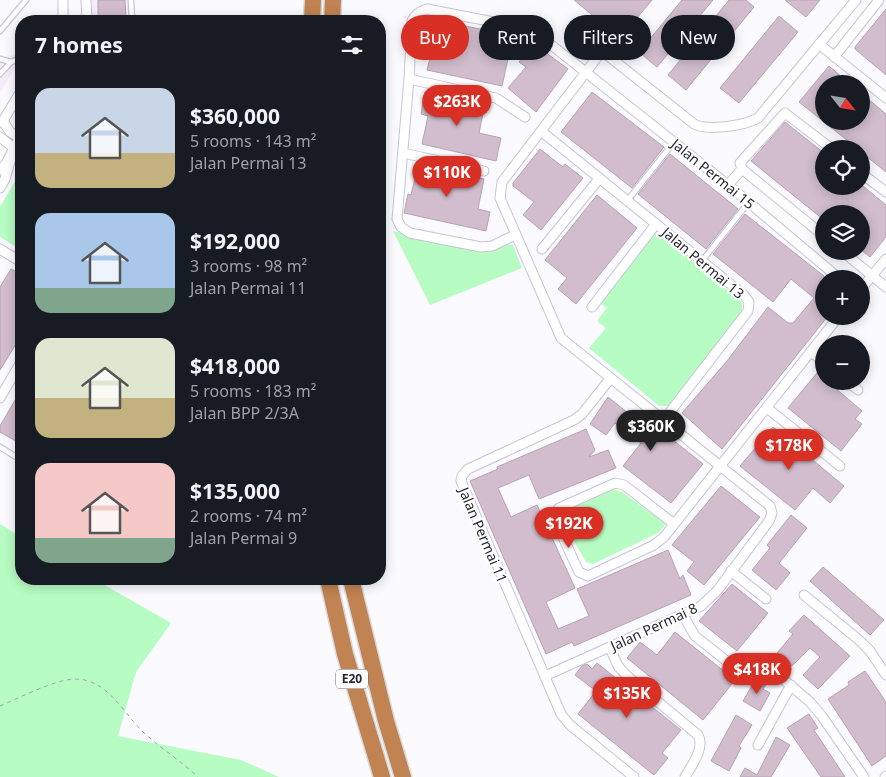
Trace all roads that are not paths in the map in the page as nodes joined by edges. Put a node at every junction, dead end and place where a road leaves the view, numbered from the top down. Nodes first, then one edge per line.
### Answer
1 (26, 0) edge
2 (63, 0) edge
3 (86, 0) edge
4 (131, 0) edge
5 (313, 0) edge
6 (334, 0) edge
7 (856, 0) edge
8 (879, 0) edge
9 (63, 15) edge
10 (87, 15) edge
11 (132, 15) edge
12 (312, 15) edge
13 (333, 15) edge
14 (0, 31) edge
15 (819, 44) junction
16 (834, 57) junction
17 (0, 60) edge
18 (15, 60) edge
19 (11, 62) junction
20 (586, 72) junction
21 (0, 74) edge
22 (409, 79) junction
23 (886, 98) edge
24 (15, 100) edge
25 (526, 118) dead end
26 (2, 121) edge
27 (541, 131) junction
28 (15, 134) edge
29 (0, 137) edge
30 (820, 140) edge
31 (674, 142) junction
32 (14, 148) junction
33 (402, 152) junction
34 (742, 169) junction
35 (0, 170) edge
36 (484, 171) dead end
37 (599, 179) junction
38 (870, 179) edge
39 (728, 185) junction
40 (0, 188) edge
41 (886, 192) edge
42 (627, 201) junction
43 (748, 202) junction
44 (656, 224) junction
45 (815, 229) edge
46 (515, 235) junction
47 (542, 249) dead end
48 (1, 251) edge
49 (886, 258) edge
50 (15, 259) edge
51 (853, 260) edge
52 (702, 261) junction
53 (829, 270) edge
54 (872, 275) junction
55 (870, 278) edge
56 (886, 287) edge
57 (592, 307) dead end
58 (832, 325) edge
59 (811, 352) junction
60 (815, 355) edge
61 (15, 372) edge
62 (610, 379) junction
63 (0, 398) edge
64 (767, 408) junction
65 (663, 422) junction
66 (0, 447) edge
67 (15, 456) edge
68 (720, 466) junction
69 (840, 466) dead end
70 (674, 524) junction
71 (732, 571) junction
72 (329, 585) edge
73 (352, 585) edge
74 (804, 595) dead end
75 (766, 599) dead end
76 (683, 615) junction
77 (610, 648) junction
78 (765, 664) dead end
79 (734, 668) dead end
80 (886, 675) edge
81 (545, 676) junction
82 (791, 685) junction
83 (758, 745) dead end
84 (687, 774) edge
85 (382, 777) edge
86 (403, 777) edge
87 (634, 777) edge
88 (864, 777) edge

1 - 14 lane
2 - 9 street
3 - 10 street
4 - 11 lane
5 - 12 highway
6 - 13 highway
7 - 15 street
8 - 16 street
15 - 16 street
15 - 20 street
16 - 23 street
17 - 19 lane
18 - 19 lane
19 - 21 lane
20 - 22 street, Jalan Permai 15
20 - 27 street
20 - 31 street, Jalan Permai 15
22 - 25 street
22 - 33 street, Jalan Permai 15
24 - 26 street
26 - 28 street
27 - 37 street, Jalan Permai 13
27 - 46 street, Jalan Permai 8
29 - 32 street
30 - 34 street
31 - 39 street, Jalan Permai 15
31 - 42 lane
32 - 35 street
32 - 40 street
33 - 36 street
33 - 46 street, Jalan Permai 15
34 - 39 street
34 - 45 street
37 - 42 street, Jalan Permai 13
37 - 47 street
38 - 41 street
39 - 43 street, Jalan Permai 15
42 - 44 street, Jalan Permai 13
43 - 52 lane
43 - 53 street, Jalan Permai 15
44 - 52 street, Jalan Permai 13
44 - 57 street
46 - 62 street, Jalan Permai 8
48 - 50 street
49 - 54 street
51 - 54 street
52 - 65 street, Jalan Permai 13
54 - 55 street
54 - 56 street
58 - 59 street
59 - 60 street
59 - 64 street
61 - 63 street
62 - 65 street, Jalan Permai 8
62 - 81 street, Jalan Permai 11
64 - 68 street
64 - 69 street
65 - 68 street, Jalan Permai 8
66 - 67 lane
68 - 70 street
68 - 71 street, Jalan Permai 8
70 - 70 street
71 - 75 street
71 - 76 street, Jalan Permai 8
72 - 85 highway, E20
73 - 86 highway, E20
74 - 80 street
76 - 77 street, Jalan Permai 8
76 - 79 street
77 - 81 street, Jalan Permai 8
77 - 84 street
78 - 82 street
81 - 87 street
82 - 83 street
82 - 88 street

